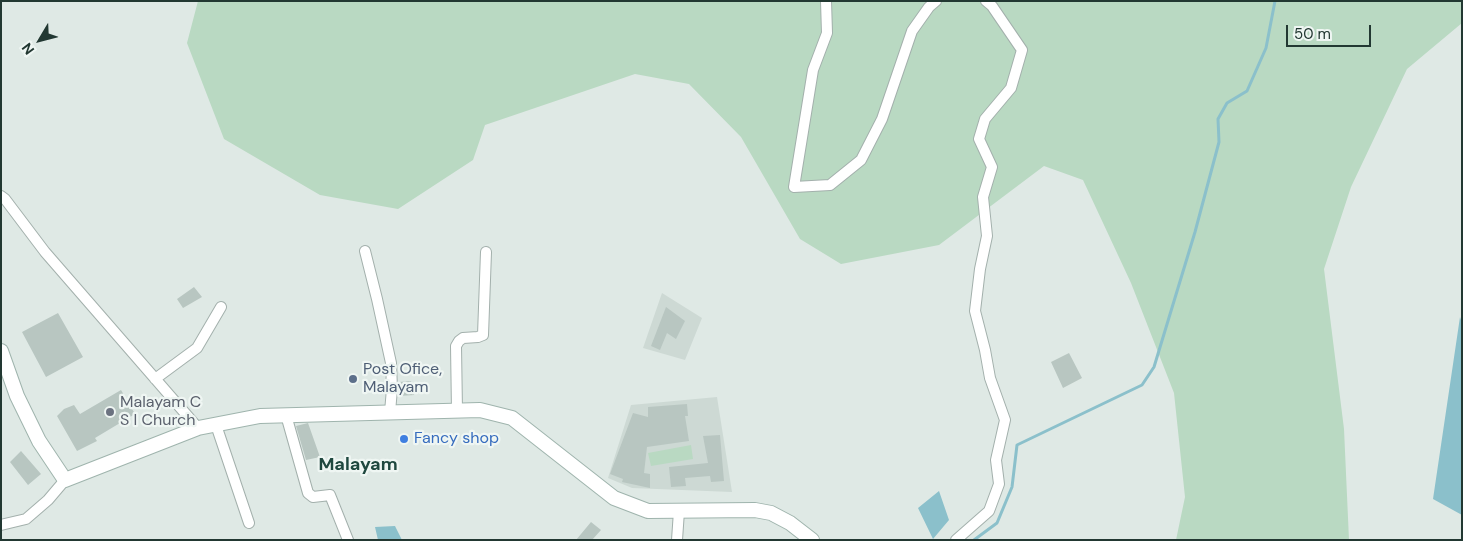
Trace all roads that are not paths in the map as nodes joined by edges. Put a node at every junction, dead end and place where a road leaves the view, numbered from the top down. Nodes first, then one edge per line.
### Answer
1 (826, 1) edge
2 (936, 1) edge
3 (986, 1) edge
4 (1, 196) edge
5 (365, 251) dead end
6 (486, 252) dead end
7 (221, 307) dead end
8 (1, 351) edge
9 (155, 379) junction
10 (457, 411) junction
11 (390, 412) junction
12 (286, 415) junction
13 (216, 425) junction
14 (198, 428) junction
15 (65, 480) junction
16 (679, 511) junction
17 (249, 523) dead end
18 (1, 525) edge
19 (348, 540) edge
20 (677, 540) edge
21 (812, 540) edge
22 (956, 540) edge

1 - 2 street
3 - 22 street
4 - 9 street
5 - 11 street
6 - 10 street
7 - 9 street
8 - 15 main road
9 - 14 street
10 - 11 main road
10 - 16 main road
11 - 12 main road
12 - 13 main road
12 - 19 street
13 - 14 main road
13 - 17 street
14 - 15 main road
15 - 18 street
16 - 20 street
16 - 21 main road

